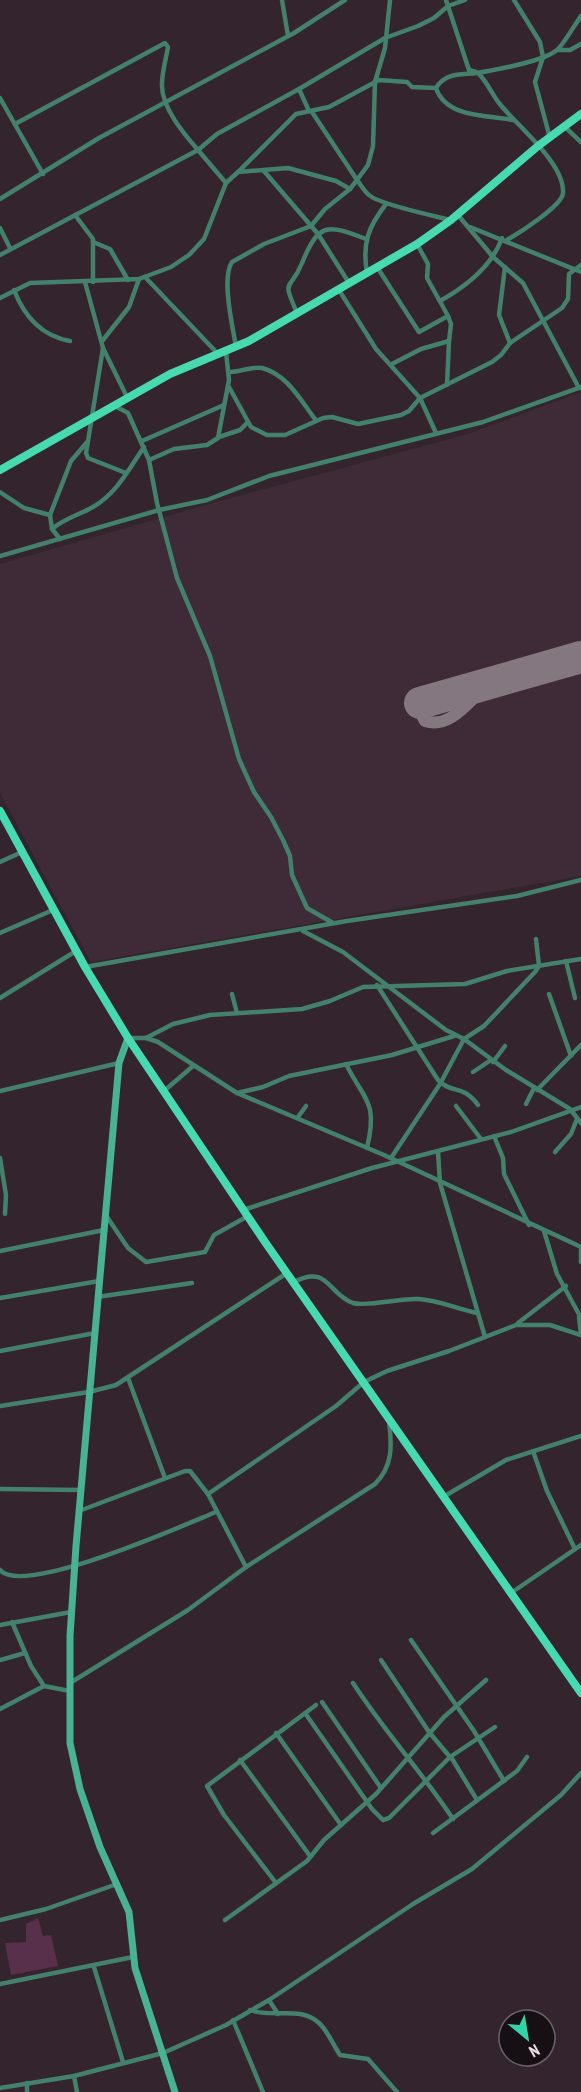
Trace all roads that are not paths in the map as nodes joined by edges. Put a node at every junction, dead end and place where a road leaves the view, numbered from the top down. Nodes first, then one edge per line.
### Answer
1 (282, 0) edge
2 (345, 0) edge
3 (390, 0) edge
4 (446, 0) edge
5 (465, 0) edge
6 (514, 0) edge
7 (448, 6) junction
8 (581, 16) edge
9 (288, 36) junction
10 (385, 38) junction
11 (581, 44) edge
12 (558, 50) junction
13 (543, 57) junction
14 (478, 73) junction
15 (375, 82) junction
16 (436, 88) junction
17 (299, 89) junction
18 (0, 98) edge
19 (167, 102) junction
20 (311, 111) junction
21 (581, 114) edge
22 (513, 120) junction
23 (15, 124) junction
24 (565, 127) junction
25 (550, 138) junction
26 (581, 142) edge
27 (538, 146) junction
28 (198, 150) junction
29 (264, 171) junction
30 (238, 172) junction
31 (43, 174) junction
32 (357, 180) junction
33 (226, 183) junction
34 (350, 189) junction
35 (0, 199) edge
36 (386, 204) junction
37 (458, 214) junction
38 (75, 215) junction
39 (451, 220) junction
40 (311, 226) junction
41 (470, 227) junction
42 (0, 228) edge
43 (318, 234) junction
44 (504, 239) junction
45 (366, 240) junction
46 (93, 242) junction
47 (417, 244) junction
48 (10, 248) junction
49 (0, 255) edge
50 (493, 257) junction
51 (581, 265) edge
52 (377, 267) junction
53 (505, 267) junction
54 (572, 270) junction
55 (581, 272) edge
56 (367, 273) junction
57 (142, 278) junction
58 (128, 280) junction
59 (85, 282) junction
60 (93, 282) junction
61 (350, 284) junction
62 (14, 290) junction
63 (339, 290) junction
64 (0, 298) edge
65 (440, 301) junction
66 (297, 313) junction
67 (448, 316) junction
68 (545, 322) junction
69 (103, 340) junction
70 (70, 341) dead end
71 (449, 341) junction
72 (510, 343) junction
73 (236, 347) junction
74 (103, 348) junction
75 (223, 353) junction
76 (392, 364) junction
77 (230, 372) junction
78 (447, 385) junction
79 (229, 387) junction
80 (580, 388) edge
81 (127, 397) junction
82 (420, 398) junction
83 (113, 405) junction
84 (224, 405) junction
85 (92, 417) junction
86 (315, 420) junction
87 (247, 423) junction
88 (436, 433) junction
89 (219, 437) junction
90 (88, 441) junction
91 (143, 444) junction
92 (149, 460) junction
93 (0, 470) edge
94 (126, 473) junction
95 (0, 492) edge
96 (159, 510) junction
97 (50, 515) junction
98 (52, 528) junction
99 (60, 539) junction
100 (0, 556) edge
101 (0, 813) edge
102 (22, 852) junction
103 (0, 862) edge
104 (581, 880) edge
105 (53, 910) junction
106 (333, 923) junction
107 (302, 931) junction
108 (0, 933) edge
109 (536, 939) dead end
110 (76, 951) junction
111 (581, 959) edge
112 (566, 961) junction
113 (538, 966) junction
114 (85, 967) junction
115 (377, 985) junction
116 (384, 985) junction
117 (232, 994) dead end
118 (549, 994) dead end
119 (0, 998) edge
120 (575, 998) dead end
121 (237, 1013) junction
122 (454, 1036) junction
123 (128, 1038) junction
124 (146, 1038) junction
125 (464, 1039) junction
126 (581, 1045) edge
127 (506, 1046) dead end
128 (417, 1047) junction
129 (571, 1056) junction
130 (492, 1061) junction
131 (119, 1063) junction
132 (346, 1064) junction
133 (193, 1066) junction
134 (472, 1071) dead end
135 (440, 1084) junction
136 (535, 1089) junction
137 (0, 1091) edge
138 (164, 1091) junction
139 (237, 1093) junction
140 (526, 1104) dead end
141 (478, 1105) dead end
142 (306, 1106) dead end
143 (456, 1106) dead end
144 (581, 1107) edge
145 (570, 1109) junction
146 (298, 1117) junction
147 (579, 1121) edge
148 (494, 1136) junction
149 (481, 1139) junction
150 (368, 1148) junction
151 (438, 1152) junction
152 (555, 1152) dead end
153 (0, 1158) edge
154 (391, 1158) junction
155 (396, 1161) junction
156 (440, 1183) junction
157 (245, 1213) junction
158 (5, 1214) dead end
159 (105, 1215) junction
160 (529, 1225) junction
161 (104, 1230) junction
162 (544, 1231) junction
163 (581, 1249) edge
164 (0, 1251) edge
165 (581, 1262) edge
166 (287, 1273) junction
167 (99, 1281) junction
168 (294, 1282) junction
169 (192, 1283) dead end
170 (566, 1286) junction
171 (97, 1297) junction
172 (0, 1298) edge
173 (477, 1313) junction
174 (580, 1317) edge
175 (516, 1324) junction
176 (95, 1333) junction
177 (581, 1335) edge
178 (485, 1337) junction
179 (0, 1351) edge
180 (128, 1378) junction
181 (364, 1382) junction
182 (89, 1392) junction
183 (0, 1406) edge
184 (388, 1418) junction
185 (581, 1436) edge
186 (533, 1451) junction
187 (165, 1479) junction
188 (0, 1489) edge
189 (81, 1490) junction
190 (208, 1494) junction
191 (443, 1497) junction
192 (79, 1511) junction
193 (216, 1512) junction
194 (581, 1545) edge
195 (575, 1549) junction
196 (75, 1567) junction
197 (246, 1567) junction
198 (0, 1570) edge
199 (510, 1593) junction
200 (71, 1612) junction
201 (12, 1622) junction
202 (0, 1625) edge
203 (411, 1640) dead end
204 (25, 1653) junction
205 (0, 1660) edge
206 (381, 1660) dead end
207 (486, 1680) dead end
208 (353, 1683) dead end
209 (44, 1686) junction
210 (70, 1687) junction
211 (581, 1693) edge
212 (322, 1702) dead end
213 (316, 1705) dead end
214 (457, 1705) junction
215 (0, 1709) edge
216 (304, 1713) junction
217 (495, 1727) dead end
218 (429, 1732) junction
219 (276, 1734) junction
220 (479, 1738) junction
221 (450, 1757) junction
222 (527, 1757) dead end
223 (406, 1758) junction
224 (240, 1760) junction
225 (581, 1773) edge
226 (428, 1781) junction
227 (504, 1781) junction
228 (381, 1788) junction
229 (477, 1800) junction
230 (368, 1801) junction
231 (453, 1819) junction
232 (341, 1825) junction
233 (433, 1833) dead end
234 (310, 1856) junction
235 (276, 1883) junction
236 (117, 1884) junction
237 (0, 1920) edge
238 (225, 1920) dead end
239 (133, 1957) junction
240 (94, 1967) junction
241 (0, 1984) edge
242 (269, 2000) junction
243 (249, 2010) junction
244 (279, 2014) junction
245 (233, 2020) junction
246 (164, 2053) junction
247 (123, 2062) junction
248 (74, 2076) junction
249 (27, 2083) junction
250 (0, 2088) edge
251 (27, 2092) edge
252 (77, 2092) edge
253 (174, 2092) edge
254 (263, 2092) edge
255 (397, 2092) edge

1 - 9 street
2 - 9 street
3 - 10 street
4 - 7 street
5 - 7 street
6 - 13 street
7 - 10 street
7 - 14 street
8 - 12 street
9 - 19 street
10 - 15 street
10 - 17 street
11 - 12 street
12 - 13 street
13 - 14 street
13 - 25 street
14 - 16 street
14 - 22 street
15 - 16 street
15 - 20 street
15 - 32 street
16 - 22 street
17 - 20 street
17 - 28 street
18 - 23 street
19 - 23 street
19 - 28 street
19 - 31 street
20 - 30 street
20 - 32 street
21 - 24 main road
22 - 27 street
23 - 31 street
24 - 25 main road
24 - 26 street
25 - 27 main road
27 - 37 main road
27 - 44 street
28 - 33 street
28 - 38 street
29 - 30 street
29 - 34 street
29 - 40 street
30 - 33 street
31 - 35 street
32 - 34 street
32 - 36 street
33 - 57 street
34 - 40 street
36 - 39 street
36 - 45 street
37 - 39 main road
37 - 41 street
38 - 46 street
38 - 48 street
39 - 47 main road
40 - 43 street
40 - 73 street
41 - 44 street
41 - 50 street
42 - 48 street
43 - 45 street
43 - 61 street
43 - 66 street
44 - 50 street
44 - 54 street
45 - 56 street
46 - 58 street
46 - 60 street
47 - 52 main road
47 - 65 street
48 - 49 street
50 - 53 street
50 - 65 street
51 - 54 street
52 - 56 main road
52 - 67 street
53 - 68 street
53 - 72 street
54 - 55 street
54 - 68 street
56 - 61 main road
57 - 58 street
57 - 69 street
57 - 75 street
58 - 60 street
59 - 60 street
59 - 62 street
59 - 69 street
61 - 63 main road
62 - 64 street
62 - 70 street
63 - 66 main road
63 - 76 street
65 - 67 street
66 - 73 main road
67 - 71 street
68 - 72 street
68 - 80 street
69 - 74 street
71 - 76 street
71 - 78 street
72 - 78 street
73 - 75 main road
74 - 81 street
74 - 85 street
75 - 77 street
75 - 81 main road
76 - 82 street
77 - 79 street
77 - 86 street
78 - 82 street
79 - 84 street
79 - 87 street
80 - 88 street
81 - 83 main road
82 - 86 street
82 - 88 street
83 - 85 main road
83 - 91 street
84 - 89 street
84 - 91 street
85 - 90 street
85 - 93 main road
86 - 87 street
87 - 89 street
88 - 96 street
89 - 92 street
90 - 94 street
90 - 97 street
91 - 92 street
91 - 94 street
92 - 96 street
94 - 98 street
95 - 97 street
96 - 99 street
96 - 106 street
97 - 98 street
98 - 99 street
99 - 100 street
101 - 102 main road
102 - 103 street
102 - 105 main road
104 - 106 street
105 - 108 street
105 - 110 main road
106 - 107 street
107 - 114 street
107 - 116 street
109 - 113 street
110 - 114 main road
110 - 119 street
111 - 112 street
112 - 113 street
112 - 120 street
113 - 116 street
113 - 125 street
114 - 123 main road
115 - 116 street
115 - 121 street
115 - 128 street
116 - 122 street
117 - 121 street
118 - 129 street
121 - 124 street
122 - 125 street
122 - 128 street
123 - 124 street
123 - 131 street
123 - 138 main road
124 - 133 street
125 - 130 street
125 - 135 street
126 - 129 street
127 - 130 street
128 - 132 street
128 - 135 street
129 - 136 street
130 - 134 street
130 - 136 street
131 - 137 street
131 - 159 street
132 - 139 street
132 - 150 street
133 - 138 street
133 - 139 street
135 - 141 street
135 - 154 street
136 - 140 street
136 - 145 street
138 - 157 main road
139 - 146 street
142 - 146 street
143 - 149 street
144 - 145 street
145 - 147 street
145 - 148 street
146 - 150 street
147 - 152 street
148 - 149 street
148 - 160 street
149 - 151 street
150 - 154 street
151 - 155 street
151 - 156 street
153 - 158 street
154 - 155 street
155 - 156 street
155 - 157 street
156 - 160 street
156 - 173 street
157 - 159 street
157 - 166 main road
159 - 161 street
160 - 162 street
161 - 164 street
161 - 167 street
162 - 163 street
162 - 170 street
163 - 165 street
166 - 168 main road
166 - 180 street
167 - 171 street
167 - 172 street
168 - 173 street
168 - 181 main road
169 - 171 street
170 - 174 street
170 - 175 street
171 - 176 street
173 - 178 street
174 - 177 street
175 - 177 street
175 - 178 street
176 - 179 street
176 - 182 street
178 - 181 street
180 - 182 street
180 - 187 street
181 - 184 main road
181 - 190 street
182 - 183 street
182 - 189 street
184 - 191 main road
184 - 197 street
185 - 186 street
186 - 191 street
186 - 195 street
187 - 190 street
187 - 192 street
188 - 189 street
189 - 192 street
190 - 193 street
191 - 199 main road
192 - 196 street
193 - 196 street
193 - 197 street
194 - 195 street
195 - 199 street
196 - 198 street
196 - 200 street
197 - 210 street
199 - 211 main road
200 - 201 street
200 - 210 street
201 - 202 street
201 - 204 street
203 - 214 street
204 - 205 street
204 - 209 street
206 - 218 street
207 - 214 street
208 - 223 street
209 - 210 street
209 - 215 street
210 - 236 street
212 - 228 street
213 - 216 street
214 - 218 street
214 - 220 street
216 - 219 street
216 - 230 street
217 - 220 street
218 - 221 street
218 - 223 street
219 - 224 street
219 - 232 street
220 - 221 street
220 - 227 street
221 - 226 street
221 - 229 street
222 - 227 street
223 - 226 street
223 - 228 street
224 - 234 street
224 - 235 street
225 - 242 street
226 - 230 street
226 - 231 street
227 - 229 street
228 - 230 street
229 - 231 street
230 - 232 street
231 - 233 street
232 - 234 street
234 - 235 street
235 - 238 street
236 - 237 street
236 - 239 street
239 - 240 street
239 - 246 street
240 - 241 street
240 - 247 street
242 - 243 street
242 - 244 street
243 - 244 street
243 - 245 street
244 - 255 street
245 - 246 street
245 - 254 street
246 - 247 street
246 - 253 street
247 - 248 street
248 - 249 street
248 - 252 street
249 - 250 street
249 - 251 street

